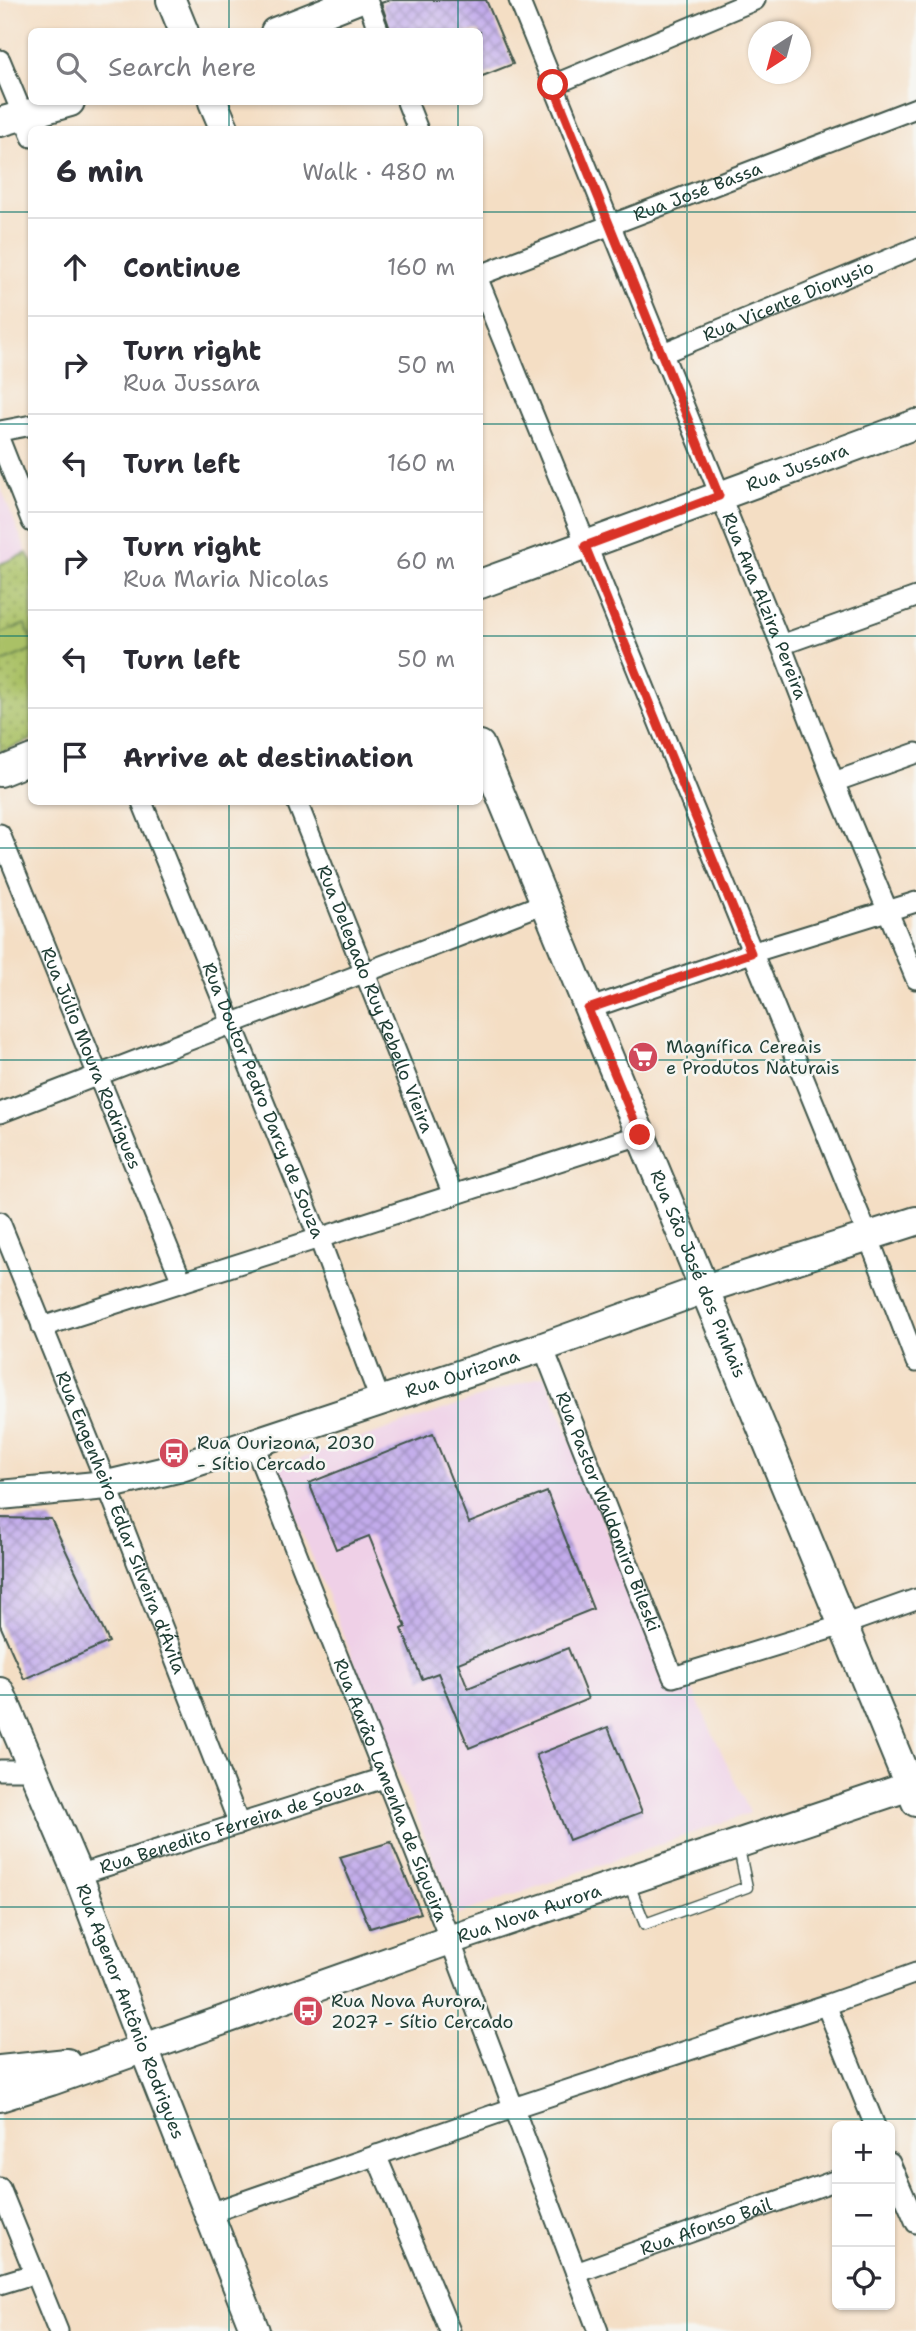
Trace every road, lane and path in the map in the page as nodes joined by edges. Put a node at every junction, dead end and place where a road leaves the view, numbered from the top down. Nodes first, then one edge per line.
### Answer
1 (171, 0) edge
2 (356, 0) edge
3 (367, 0) edge
4 (519, 0) edge
5 (755, 0) edge
6 (182, 28) edge
7 (285, 28) edge
8 (378, 28) edge
9 (0, 60) edge
10 (553, 85) junction
11 (63, 105) edge
12 (214, 105) edge
13 (408, 105) edge
14 (916, 108) edge
15 (18, 125) edge
16 (223, 126) edge
17 (416, 126) edge
18 (609, 225) junction
19 (916, 248) edge
20 (483, 274) edge
21 (483, 291) edge
22 (661, 354) junction
23 (916, 424) edge
24 (28, 426) edge
25 (0, 432) edge
26 (0, 441) edge
27 (719, 496) junction
28 (28, 512) edge
29 (585, 546) junction
30 (483, 583) edge
31 (916, 597) edge
32 (781, 645) junction
33 (916, 752) edge
34 (483, 753) edge
35 (28, 761) edge
36 (0, 772) edge
37 (834, 782) junction
38 (143, 805) edge
39 (298, 805) edge
40 (0, 834) edge
41 (916, 902) edge
42 (545, 904) junction
43 (887, 911) junction
44 (751, 953) junction
45 (366, 972) junction
46 (916, 979) edge
47 (588, 1009) junction
48 (232, 1024) junction
49 (98, 1075) junction
50 (0, 1113) edge
51 (640, 1135) junction
52 (453, 1195) junction
53 (916, 1221) edge
54 (0, 1222) edge
55 (867, 1236) junction
56 (318, 1238) junction
57 (182, 1282) junction
58 (704, 1289) junction
59 (42, 1327) junction
60 (543, 1347) junction
61 (916, 1362) edge
62 (380, 1400) junction
63 (254, 1445) junction
64 (107, 1485) junction
65 (0, 1495) edge
66 (916, 1599) edge
67 (843, 1625) junction
68 (0, 1692) edge
69 (0, 1770) edge
70 (33, 1770) junction
71 (384, 1778) junction
72 (914, 1791) edge
73 (239, 1824) junction
74 (738, 1844) junction
75 (78, 1875) junction
76 (628, 1881) junction
77 (450, 1940) junction
78 (916, 1973) edge
79 (826, 2005) junction
80 (144, 2049) junction
81 (0, 2070) edge
82 (0, 2096) edge
83 (513, 2108) junction
84 (873, 2121) edge
85 (376, 2155) junction
86 (895, 2175) edge
87 (832, 2182) edge
88 (0, 2188) edge
89 (210, 2213) junction
90 (916, 2223) edge
91 (576, 2273) junction
92 (33, 2274) junction
93 (0, 2284) edge
94 (58, 2331) edge
95 (255, 2331) edge
96 (450, 2331) edge
97 (598, 2331) edge

1 - 6 street
2 - 7 street
3 - 8 street
4 - 10 street, Rua Ana Alzira Pereira
5 - 10 street
9 - 15 street
10 - 18 street, Rua Ana Alzira Pereira
11 - 15 street
12 - 16 street
13 - 17 street
14 - 18 street, Rua José Bassa
18 - 20 street, Rua José Bassa
18 - 22 street, Rua Ana Alzira Pereira
19 - 22 street, Rua Vicente Dionysio
21 - 29 street
22 - 27 street, Rua Ana Alzira Pereira
23 - 27 street, Rua Jussara
24 - 25 street
26 - 28 street
27 - 29 street, Rua Jussara
27 - 32 street, Rua Ana Alzira Pereira
29 - 30 street, Rua Jussara
29 - 44 street
31 - 32 street
32 - 37 street, Rua Ana Alzira Pereira
33 - 37 street
34 - 42 street, Rua São José dos Pinhais
35 - 36 street
37 - 43 street, Rua Ana Alzira Pereira
38 - 48 street, Rua Doutor Pedro Darcy de Souza
39 - 45 street, Rua Delegado Ruy Rebello Vieira
40 - 49 street, Rua Júlio Moura Rodrigues
41 - 43 street
42 - 45 street
42 - 47 street, Rua São José dos Pinhais
43 - 44 street
43 - 46 street, Rua Ana Alzira Pereira
44 - 47 street
44 - 55 street
45 - 48 street
45 - 52 street, Rua Delegado Ruy Rebello Vieira
47 - 51 street, Rua São José dos Pinhais
48 - 49 street
48 - 56 street, Rua Doutor Pedro Darcy de Souza
49 - 50 street
49 - 57 street, Rua Júlio Moura Rodrigues
51 - 52 street
51 - 58 street, Rua São José dos Pinhais
52 - 56 street
53 - 55 street, Rua Ourizona
54 - 59 street, Rua Engenheiro Edlar Silveira d'Ávila
55 - 58 street, Rua Ourizona
55 - 61 street
56 - 57 street
56 - 62 street, Rua Doutor Pedro Darcy de Souza
57 - 59 street
58 - 60 street, Rua Ourizona
58 - 67 street, Rua São José dos Pinhais
59 - 64 street, Rua Engenheiro Edlar Silveira d'Ávila
60 - 62 street, Rua Ourizona
60 - 67 street, Rua Pastor Waldomiro Bileski
62 - 63 street, Rua Ourizona
63 - 64 street, Rua Ourizona
63 - 71 street, Rua Aarão Lamenha de Siqueira
64 - 65 street, Rua Ourizona
64 - 73 street, Rua Engenheiro Edlar Silveira d'Ávila
66 - 67 street
67 - 72 street, Rua São José dos Pinhais
68 - 70 street, Rua Agenor Antônio Rodrigues
69 - 70 street
70 - 75 street, Rua Agenor Antônio Rodrigues
71 - 73 street, Rua Benedito Ferreira de Souza
71 - 77 street, Rua Aarão Lamenha de Siqueira
72 - 74 street, Rua Nova Aurora
73 - 75 street, Rua Benedito Ferreira de Souza
74 - 76 street, Rua Nova Aurora
74 - 76 lane
75 - 80 street, Rua Agenor Antônio Rodrigues
76 - 77 street, Rua Nova Aurora
77 - 80 street, Rua Nova Aurora
77 - 83 street, Rua Aarão Lamenha de Siqueira
78 - 79 street
79 - 83 street
79 - 84 street
80 - 81 street, Rua Nova Aurora
80 - 82 street, Rua Nova Aurora
80 - 89 street, Rua Agenor Antônio Rodrigues
83 - 85 street
83 - 91 street, Rua Aarão Lamenha de Siqueira
85 - 89 street
85 - 96 street
86 - 90 street
87 - 91 street, Rua Afonso Bail
88 - 92 street
89 - 95 street, Rua Agenor Antônio Rodrigues
91 - 97 street, Rua Aarão Lamenha de Siqueira
92 - 93 street
92 - 94 street

